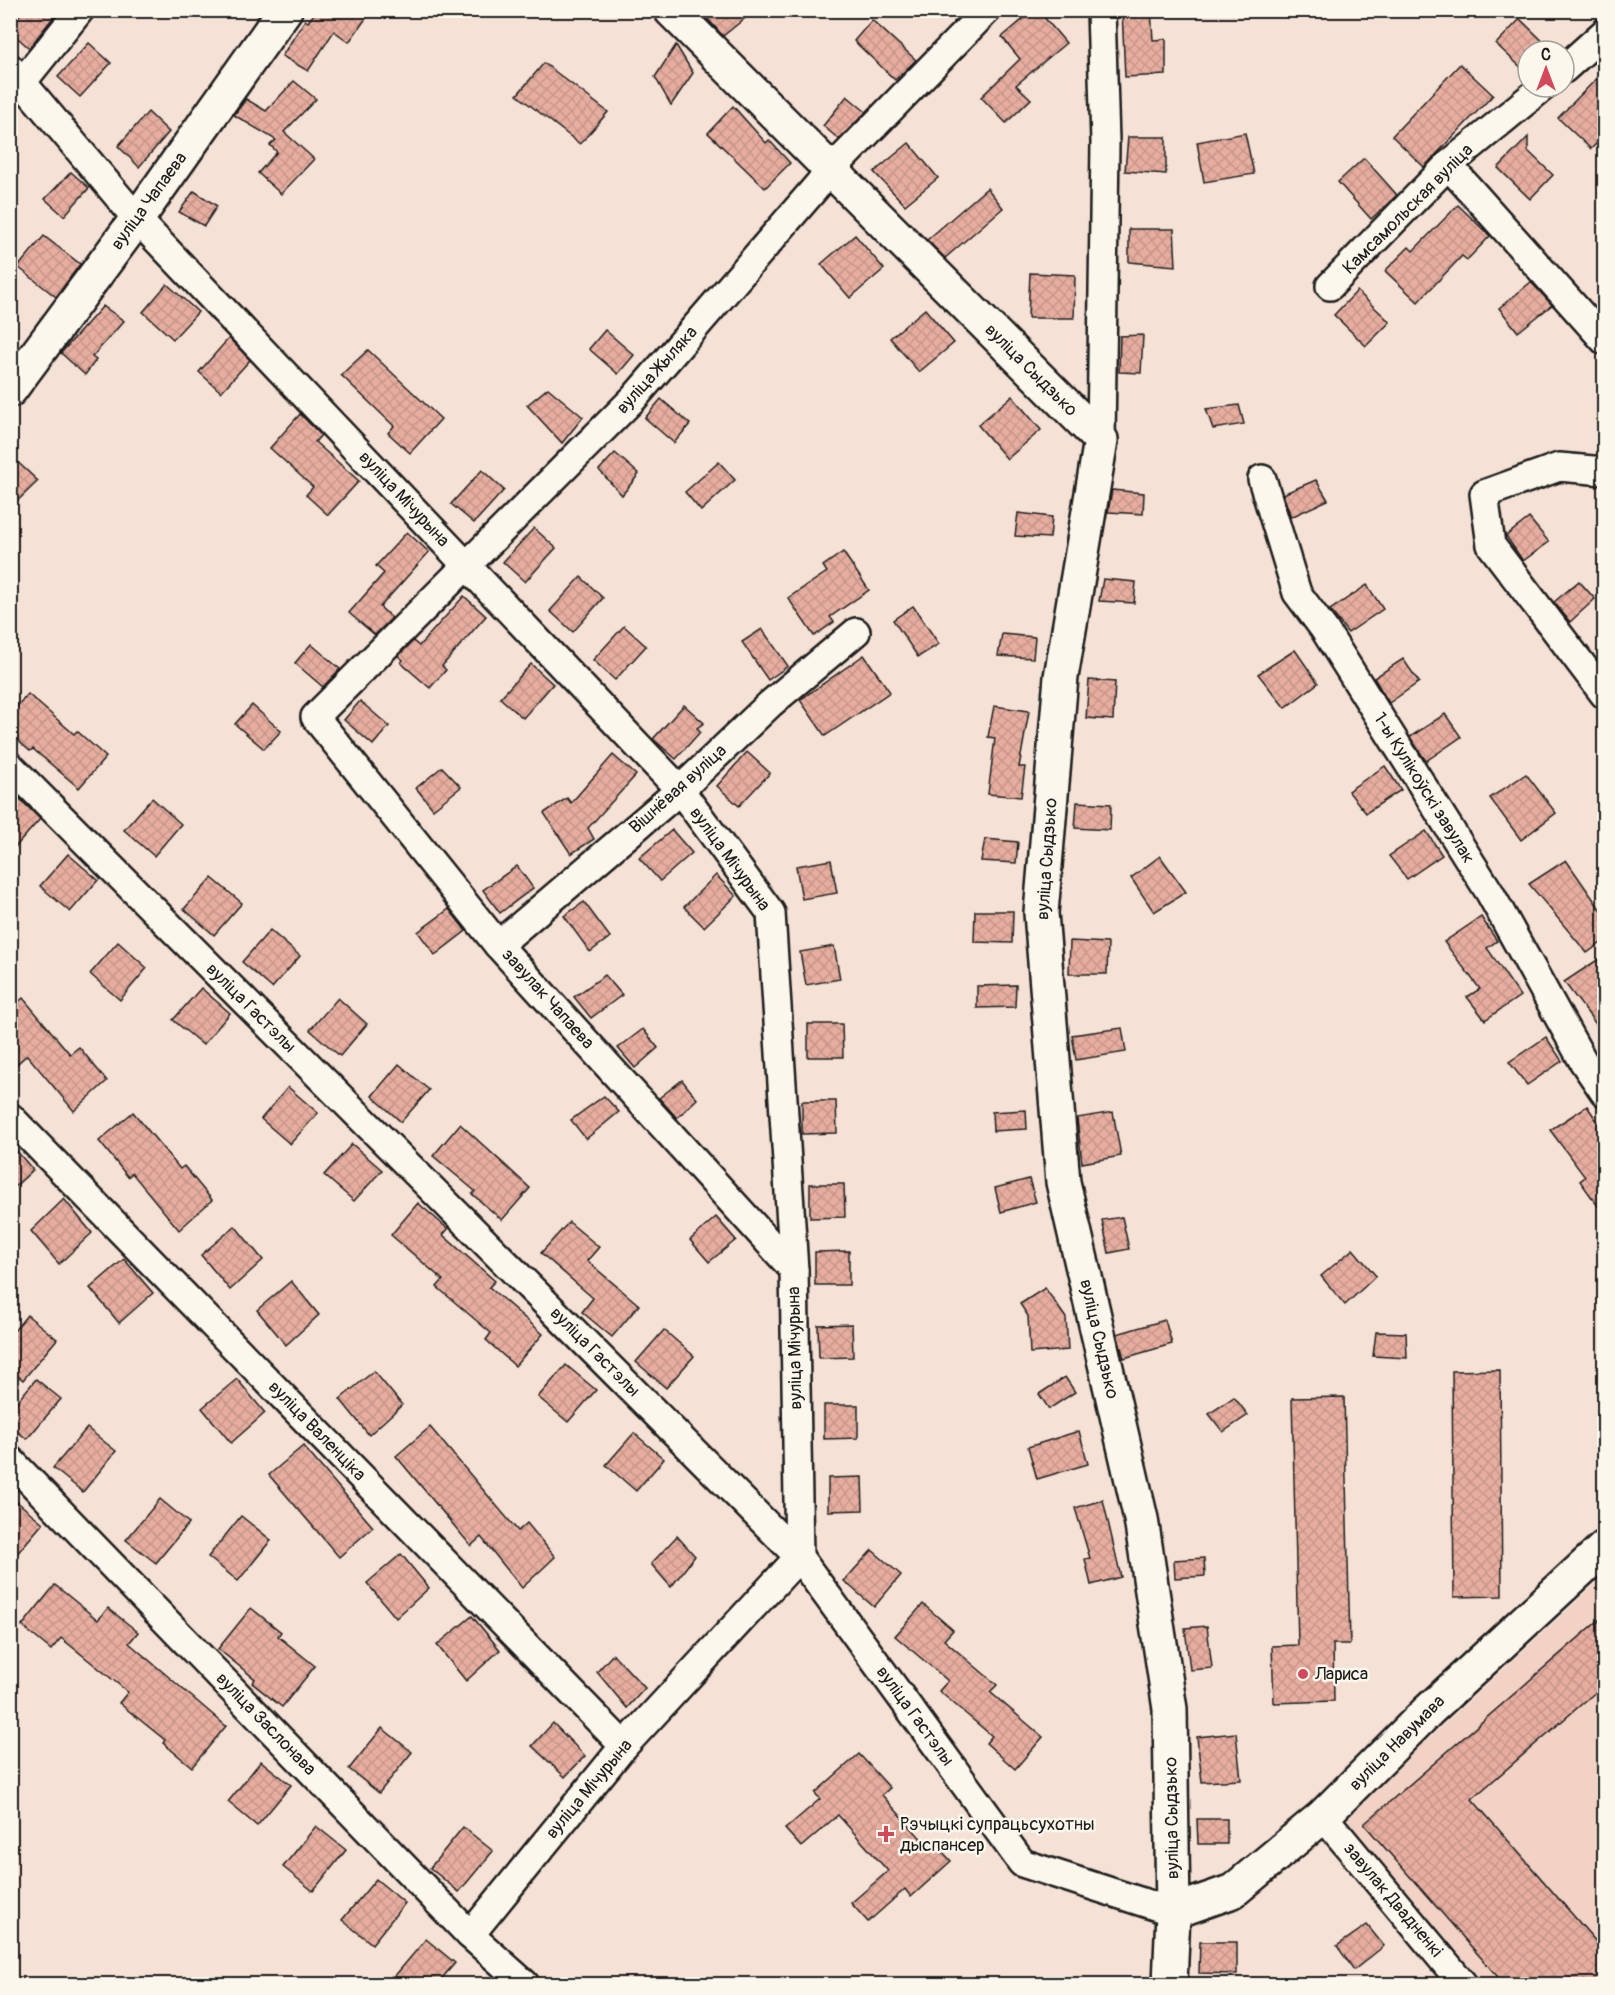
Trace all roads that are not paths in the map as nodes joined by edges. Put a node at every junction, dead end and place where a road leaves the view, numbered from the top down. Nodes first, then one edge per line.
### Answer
1 (80, 10) edge
2 (285, 10) edge
3 (671, 10) edge
4 (987, 10) edge
5 (1101, 10) edge
6 (1605, 33) edge
7 (1576, 58) edge
8 (17, 75) edge
9 (1528, 99) edge
10 (1448, 165) junction
11 (830, 171) junction
12 (137, 219) junction
13 (1330, 286) dead end
14 (1605, 340) edge
15 (10, 390) edge
16 (1101, 440) junction
17 (1605, 471) edge
18 (1262, 479) dead end
19 (467, 568) junction
20 (856, 632) dead end
21 (1605, 694) edge
22 (315, 717) joint
23 (10, 766) edge
24 (680, 790) junction
25 (498, 945) junction
26 (1605, 1092) edge
27 (10, 1117) edge
28 (794, 1270) junction
29 (10, 1460) edge
30 (1605, 1548) edge
31 (799, 1557) junction
32 (624, 1746) junction
33 (1323, 1816) junction
34 (1173, 1912) junction
35 (470, 1935) junction
36 (525, 1984) edge
37 (1170, 1984) edge
38 (1463, 1984) edge

1 - 8 street
2 - 12 street, вуліца Чапаева
3 - 11 street, вуліца Сыдзько
4 - 11 street, вуліца Жыляка
5 - 16 street
6 - 7 street
8 - 12 street, вуліца Мічурына
9 - 10 street, Камсамольская вуліца
10 - 13 street, Камсамольская вуліца
10 - 14 street
11 - 16 street, вуліца Сыдзько
11 - 19 street, вуліца Жыляка
12 - 15 street, вуліца Чапаева
12 - 19 street, вуліца Мічурына
16 - 34 street, вуліца Сыдзько
17 - 21 street
18 - 26 street, 1-ы Кулікоўскі завулак
19 - 22 street, вуліца Жыляка
19 - 24 street, вуліца Мічурына
20 - 24 street, Вішнёвая вуліца
22 - 25 street, завулак Чапаева
23 - 31 street, вуліца Гастэлы
24 - 25 street, Вішнёвая вуліца
24 - 28 street, вуліца Мічурына
25 - 28 street, завулак Чапаева
27 - 32 street, вуліца Валенціка
28 - 31 street, вуліца Мічурына
29 - 35 street, вуліца Заслонава
30 - 33 street, вуліца Навумава
31 - 32 street, вуліца Мічурына
31 - 34 street, вуліца Гастэлы
32 - 35 street, вуліца Мічурына
33 - 34 street, вуліца Навумава
33 - 38 street, завулак Двадненкі
34 - 37 street, вуліца Сыдзько
35 - 36 street, вуліца Заслонава

